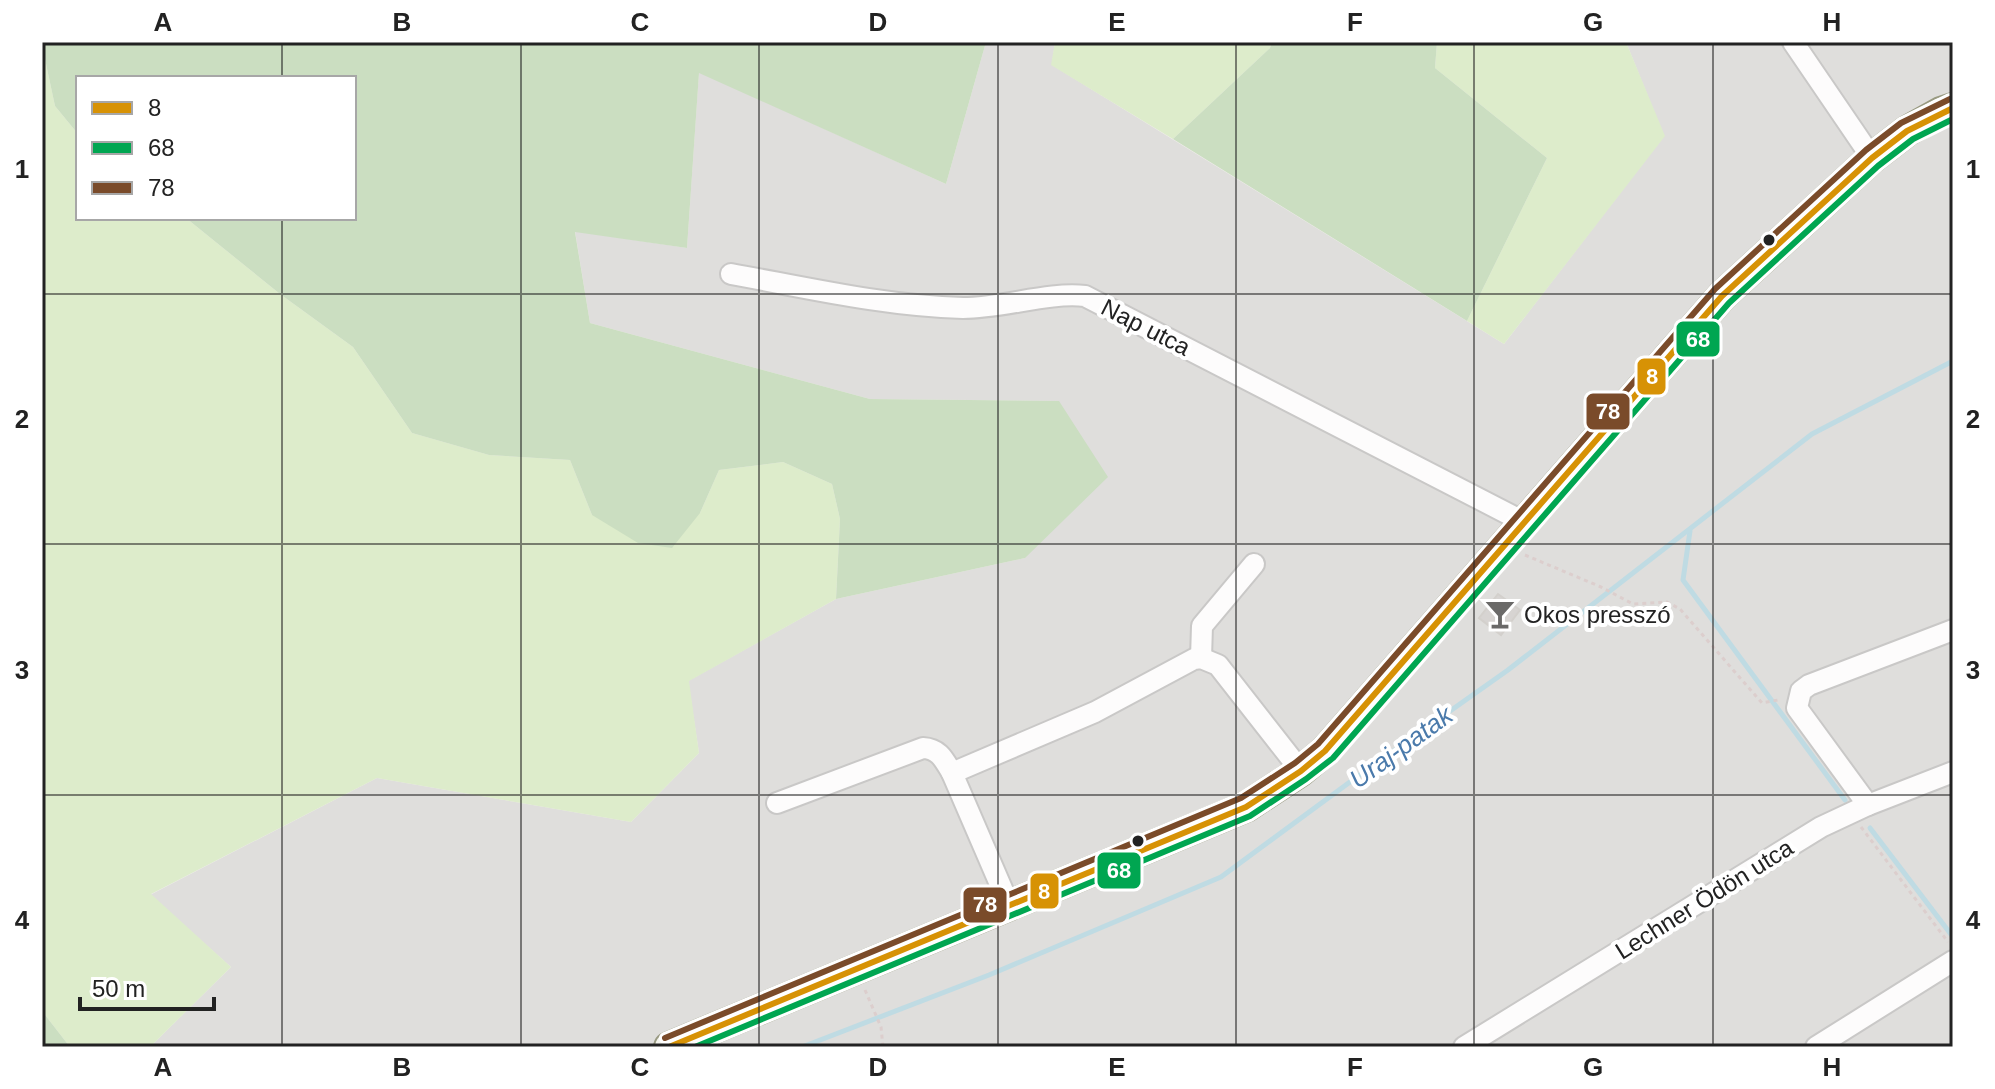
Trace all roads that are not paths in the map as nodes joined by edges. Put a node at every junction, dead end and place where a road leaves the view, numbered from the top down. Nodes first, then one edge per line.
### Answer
1 (1793, 42) edge
2 (1953, 108) edge
3 (1872, 158) junction
4 (731, 274) dead end
5 (1524, 522) junction
6 (1254, 564) dead end
7 (1953, 630) edge
8 (1201, 658) junction
9 (1301, 771) junction
10 (1953, 772) edge
11 (952, 773) junction
12 (777, 803) dead end
13 (1859, 809) junction
14 (1009, 905) junction
15 (1953, 961) edge
16 (669, 1047) edge
17 (1464, 1047) edge
18 (1816, 1047) edge

1 - 3 street
2 - 3 street
3 - 5 street
4 - 5 street, Nap utca
5 - 9 street
6 - 8 street
7 - 13 street
8 - 9 street
8 - 11 street
9 - 14 street
10 - 13 street, Lechner Ödön utca
11 - 12 street
11 - 14 street
13 - 17 street, Lechner Ödön utca
14 - 16 street
15 - 18 street

